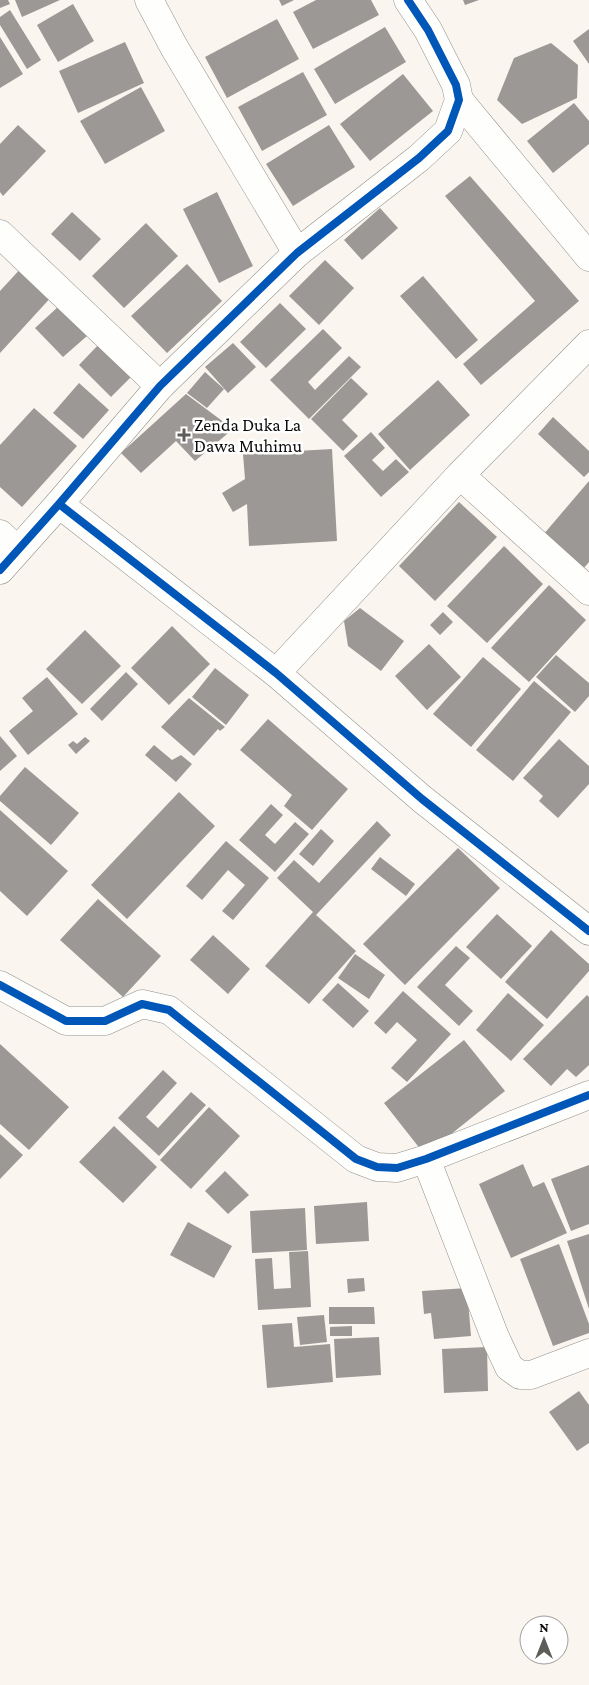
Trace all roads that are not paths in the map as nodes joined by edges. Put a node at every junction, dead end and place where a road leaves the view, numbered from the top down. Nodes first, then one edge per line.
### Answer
1 (149, 0) edge
2 (408, 0) edge
3 (459, 100) junction
4 (0, 234) edge
5 (297, 253) junction
6 (589, 257) edge
7 (589, 344) edge
8 (160, 386) junction
9 (460, 475) junction
10 (59, 504) junction
11 (6, 551) edge
12 (589, 591) edge
13 (276, 673) junction
14 (589, 931) edge
15 (0, 985) edge
16 (589, 1095) edge
17 (426, 1159) junction
18 (589, 1353) edge

1 - 5 street
2 - 3 street
3 - 5 street
3 - 6 street
4 - 8 street
5 - 8 street
7 - 9 street
8 - 10 street
9 - 12 street
9 - 13 street
10 - 11 street
10 - 13 street
13 - 14 street
15 - 17 street
16 - 17 street
17 - 18 street

